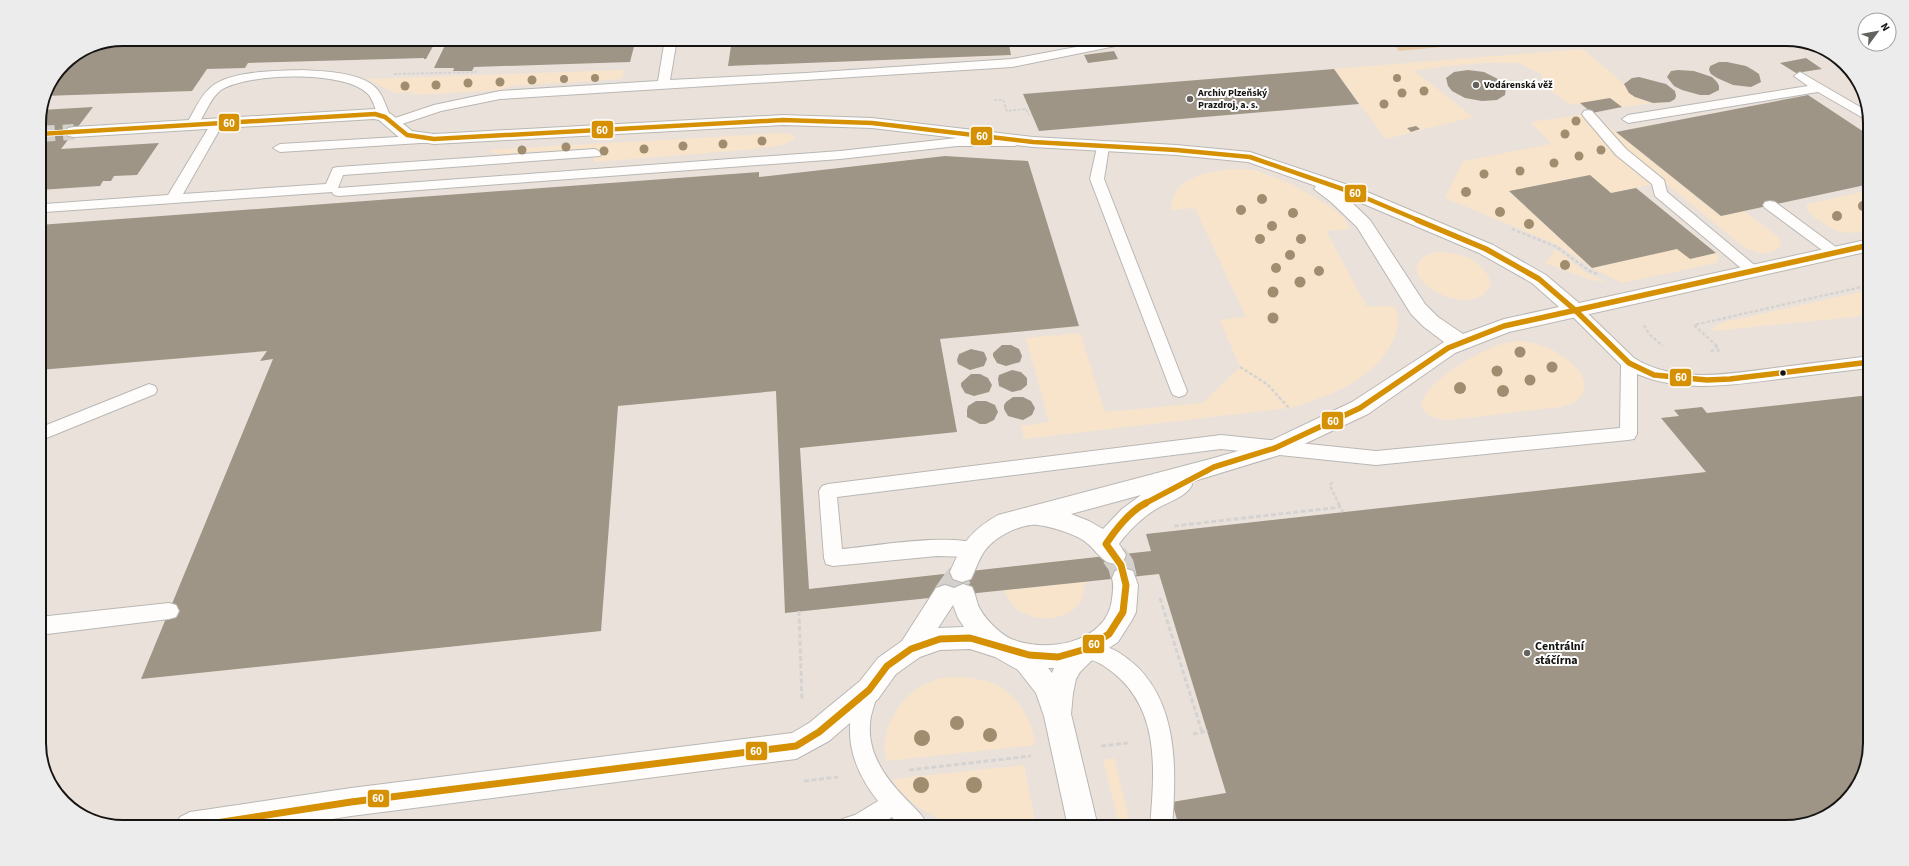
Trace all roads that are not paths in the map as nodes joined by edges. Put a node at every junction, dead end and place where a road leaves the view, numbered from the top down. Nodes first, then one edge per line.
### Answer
1 (670, 46) edge
2 (1102, 46) edge
3 (1800, 76) dead end
4 (663, 84) junction
5 (1819, 88) junction
6 (1588, 114) dead end
7 (1863, 114) edge
8 (389, 120) junction
9 (1628, 120) dead end
10 (218, 122) junction
11 (194, 123) junction
12 (74, 132) tunnel mouth
13 (434, 139) junction
14 (1033, 142) junction
15 (1102, 147) junction
16 (280, 148) dead end
17 (596, 154) dead end
18 (1303, 176) junction
19 (339, 192) dead end
20 (173, 199) junction
21 (1770, 205) dead end
22 (46, 208) edge
23 (1863, 247) edge
24 (1835, 253) junction
25 (1753, 271) junction
26 (1575, 310) junction
27 (1459, 342) junction
28 (1629, 363) junction
29 (1863, 363) edge
30 (149, 390) dead end
31 (1179, 391) dead end
32 (46, 432) edge
33 (1275, 448) junction
34 (1214, 467) junction
35 (1032, 517) junction
36 (971, 549) junction
37 (1124, 578) tunnel mouth
38 (957, 588) junction
39 (169, 611) dead end
40 (46, 625) edge
41 (1000, 646) junction
42 (911, 649) junction
43 (1086, 649) junction
44 (869, 690) junction
45 (1058, 716) junction
46 (894, 803) junction
47 (302, 818) edge
48 (279, 820) edge
49 (867, 820) edge
50 (910, 820) edge
51 (1081, 820) edge
52 (1162, 820) edge

1 - 4 lane
2 - 4 lane
3 - 5 lane
4 - 8 lane
5 - 7 lane
5 - 9 lane
6 - 25 lane
8 - 10 street
8 - 11 lane
8 - 13 street
10 - 11 street
10 - 20 lane
11 - 12 street
13 - 14 street
13 - 16 lane
14 - 15 street
14 - 19 lane
15 - 18 street
15 - 31 lane
17 - 20 lane
18 - 26 street
18 - 27 street
20 - 22 lane
21 - 24 lane
23 - 24 street
24 - 25 street
25 - 26 street
26 - 27 street
26 - 28 lane
27 - 33 street
28 - 29 lane
28 - 33 lane
30 - 32 lane
33 - 34 street
33 - 36 lane
34 - 35 street
34 - 35 street
35 - 36 street
36 - 38 street
37 - 43 street
38 - 41 street
38 - 42 street
39 - 40 lane
41 - 42 street
41 - 43 street
41 - 45 street
42 - 44 street
43 - 45 street
43 - 52 lane
44 - 46 lane
44 - 47 street
45 - 51 street
46 - 49 lane
46 - 50 lane
47 - 48 street

